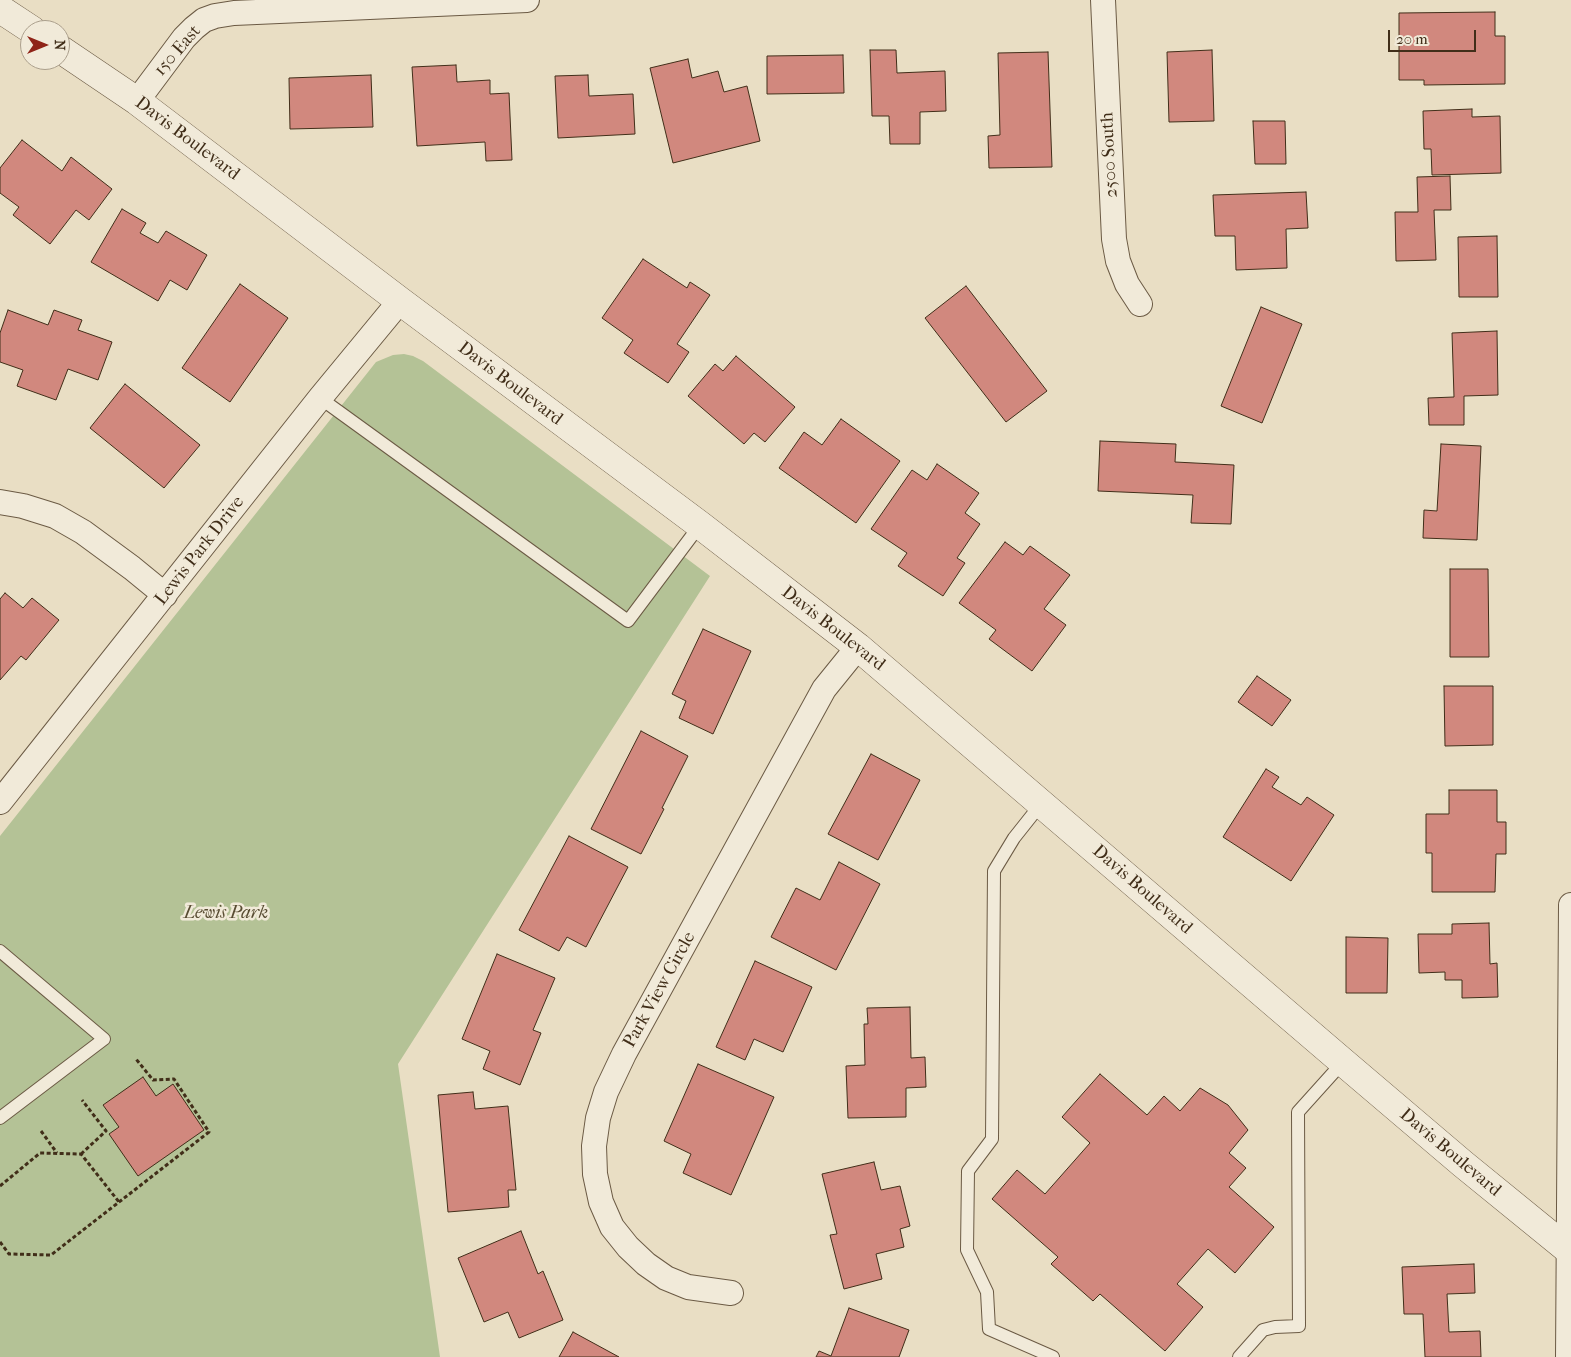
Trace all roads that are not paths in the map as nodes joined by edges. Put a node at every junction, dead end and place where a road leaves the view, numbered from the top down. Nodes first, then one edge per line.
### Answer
1 (527, 0) edge
2 (1103, 0) edge
3 (0, 9) edge
4 (20, 22) edge
5 (70, 56) edge
6 (137, 101) junction
7 (400, 301) junction
8 (1140, 304) dead end
9 (320, 398) junction
10 (0, 502) edge
11 (700, 525) junction
12 (165, 595) junction
13 (858, 647) junction
14 (0, 802) edge
15 (1041, 804) junction
16 (1571, 905) edge
17 (0, 951) edge
18 (1343, 1062) junction
19 (0, 1118) edge
20 (1570, 1251) edge
21 (731, 1292) dead end
22 (1053, 1357) edge
23 (1238, 1357) edge
24 (1568, 1357) edge

1 - 6 street, 150 East
2 - 8 street, 2500 South
3 - 4 street
5 - 6 street, Davis Boulevard
6 - 7 street, Davis Boulevard
7 - 9 street, Lewis Park Drive
7 - 11 street, Davis Boulevard
9 - 11 lane
9 - 12 street, Lewis Park Drive
10 - 12 street
11 - 13 street, Davis Boulevard
12 - 14 street, Lewis Park Drive
13 - 15 street, Davis Boulevard
13 - 21 street, Park View Circle
15 - 18 street, Davis Boulevard
15 - 22 lane
16 - 20 street
17 - 19 lane
18 - 20 street, Davis Boulevard
18 - 23 lane
20 - 24 street

